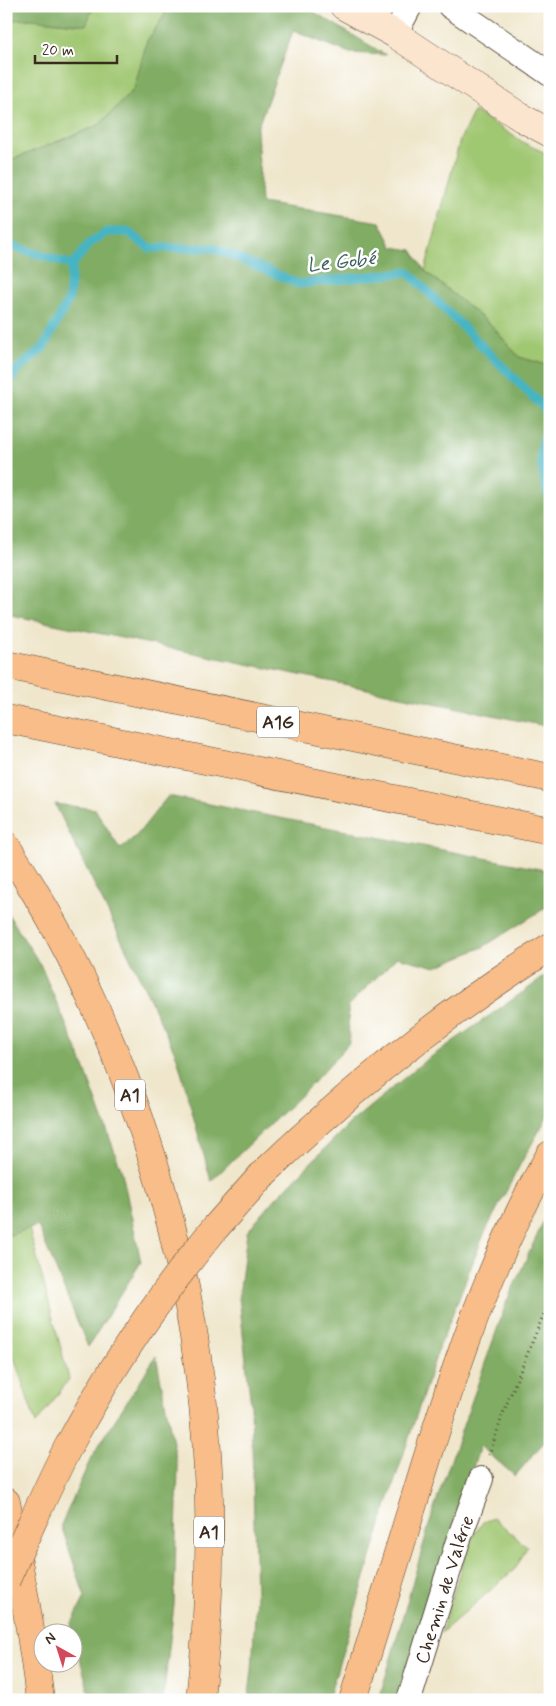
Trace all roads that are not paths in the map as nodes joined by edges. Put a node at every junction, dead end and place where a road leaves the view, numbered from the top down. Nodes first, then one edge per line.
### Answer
1 (410, 6) edge
2 (450, 6) edge
3 (351, 8) edge
4 (395, 34) junction
5 (550, 74) edge
6 (550, 133) edge
7 (6, 666) edge
8 (13, 720) edge
9 (550, 778) edge
10 (550, 831) edge
11 (6, 846) edge
12 (550, 947) edge
13 (550, 1155) edge
14 (481, 1479) road end
15 (6, 1502) edge
16 (6, 1580) edge
17 (40, 1700) edge
18 (200, 1700) edge
19 (353, 1700) edge
20 (409, 1700) edge

1 - 4 street
2 - 5 street
3 - 4 street
4 - 6 street
7 - 9 highway, A1G
8 - 10 highway
11 - 18 highway, A1
12 - 16 highway, bridge
13 - 19 highway
14 - 20 street, Chemin de Valérie
15 - 17 highway

